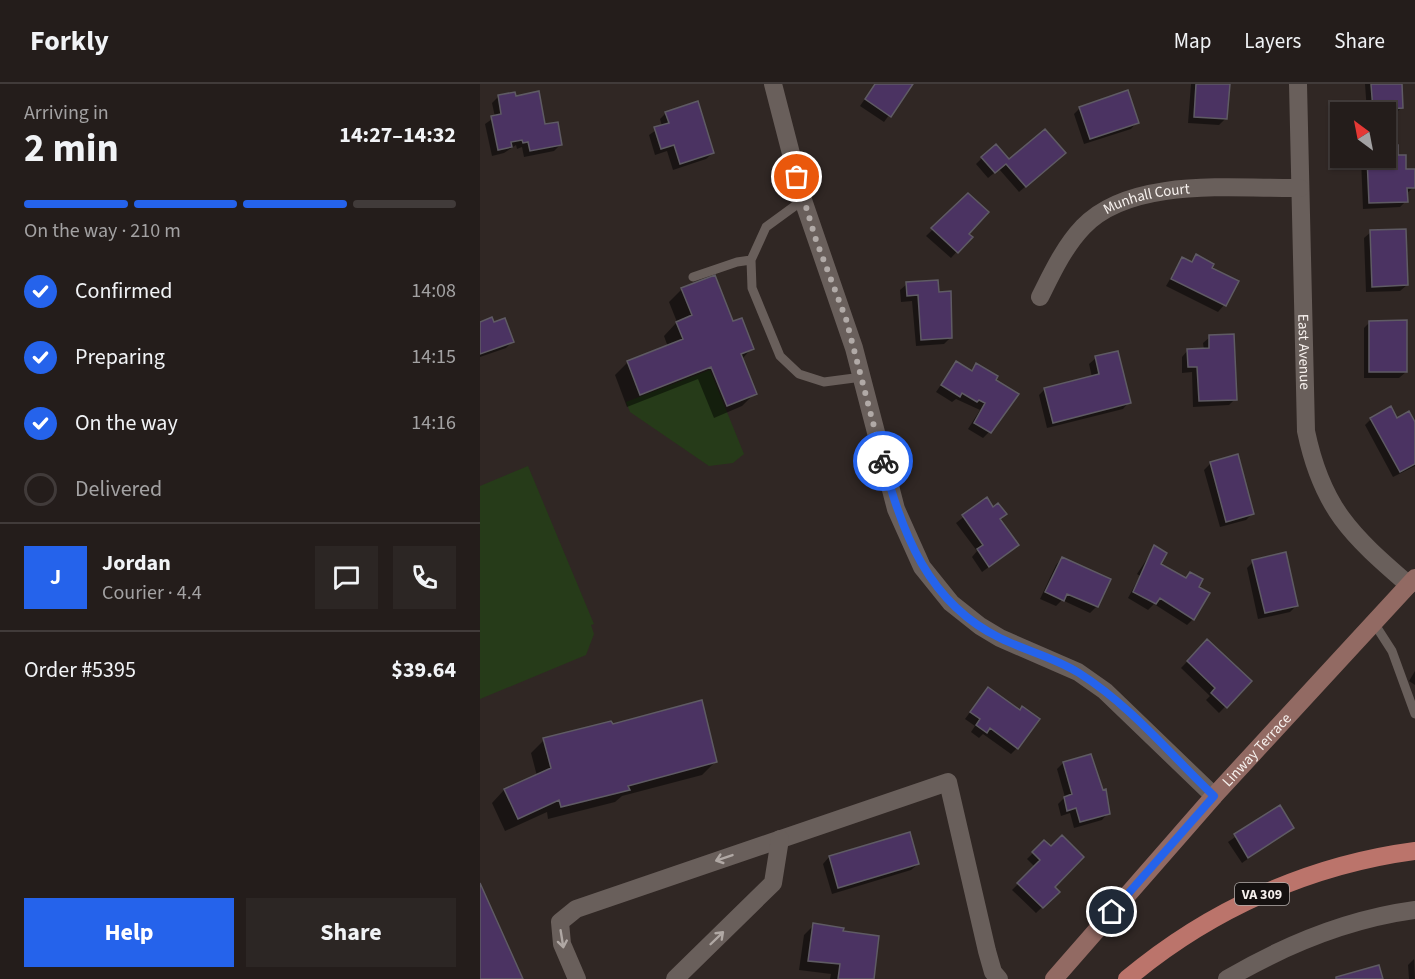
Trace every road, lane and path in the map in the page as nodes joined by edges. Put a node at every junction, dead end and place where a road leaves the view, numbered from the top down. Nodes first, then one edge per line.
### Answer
1 (773, 84) edge
2 (1298, 84) edge
3 (1300, 188) junction
4 (803, 200) junction
5 (751, 261) junction
6 (693, 277) dead end
7 (1040, 297) dead end
8 (862, 377) junction
9 (1412, 581) edge
10 (1374, 623) junction
11 (1415, 714) edge
12 (1214, 796) junction
13 (780, 840) junction
14 (1415, 851) edge
15 (1415, 910) edge
16 (993, 976) edge
17 (577, 979) edge
18 (675, 979) edge
19 (1054, 979) edge
20 (1127, 979) edge
21 (1227, 979) edge

1 - 4 street
2 - 3 street, East Avenue
3 - 7 street, Munhall Court
3 - 9 street, East Avenue
4 - 5 lane
4 - 8 street
5 - 6 lane
5 - 8 lane
8 - 12 street
9 - 10 street, Linway Terrace
10 - 11 lane
10 - 12 street, Linway Terrace
12 - 19 street, Linway Terrace
13 - 16 street
13 -> 17 street
18 -> 13 street
14 - 20 main road, VA 309
15 - 21 street

